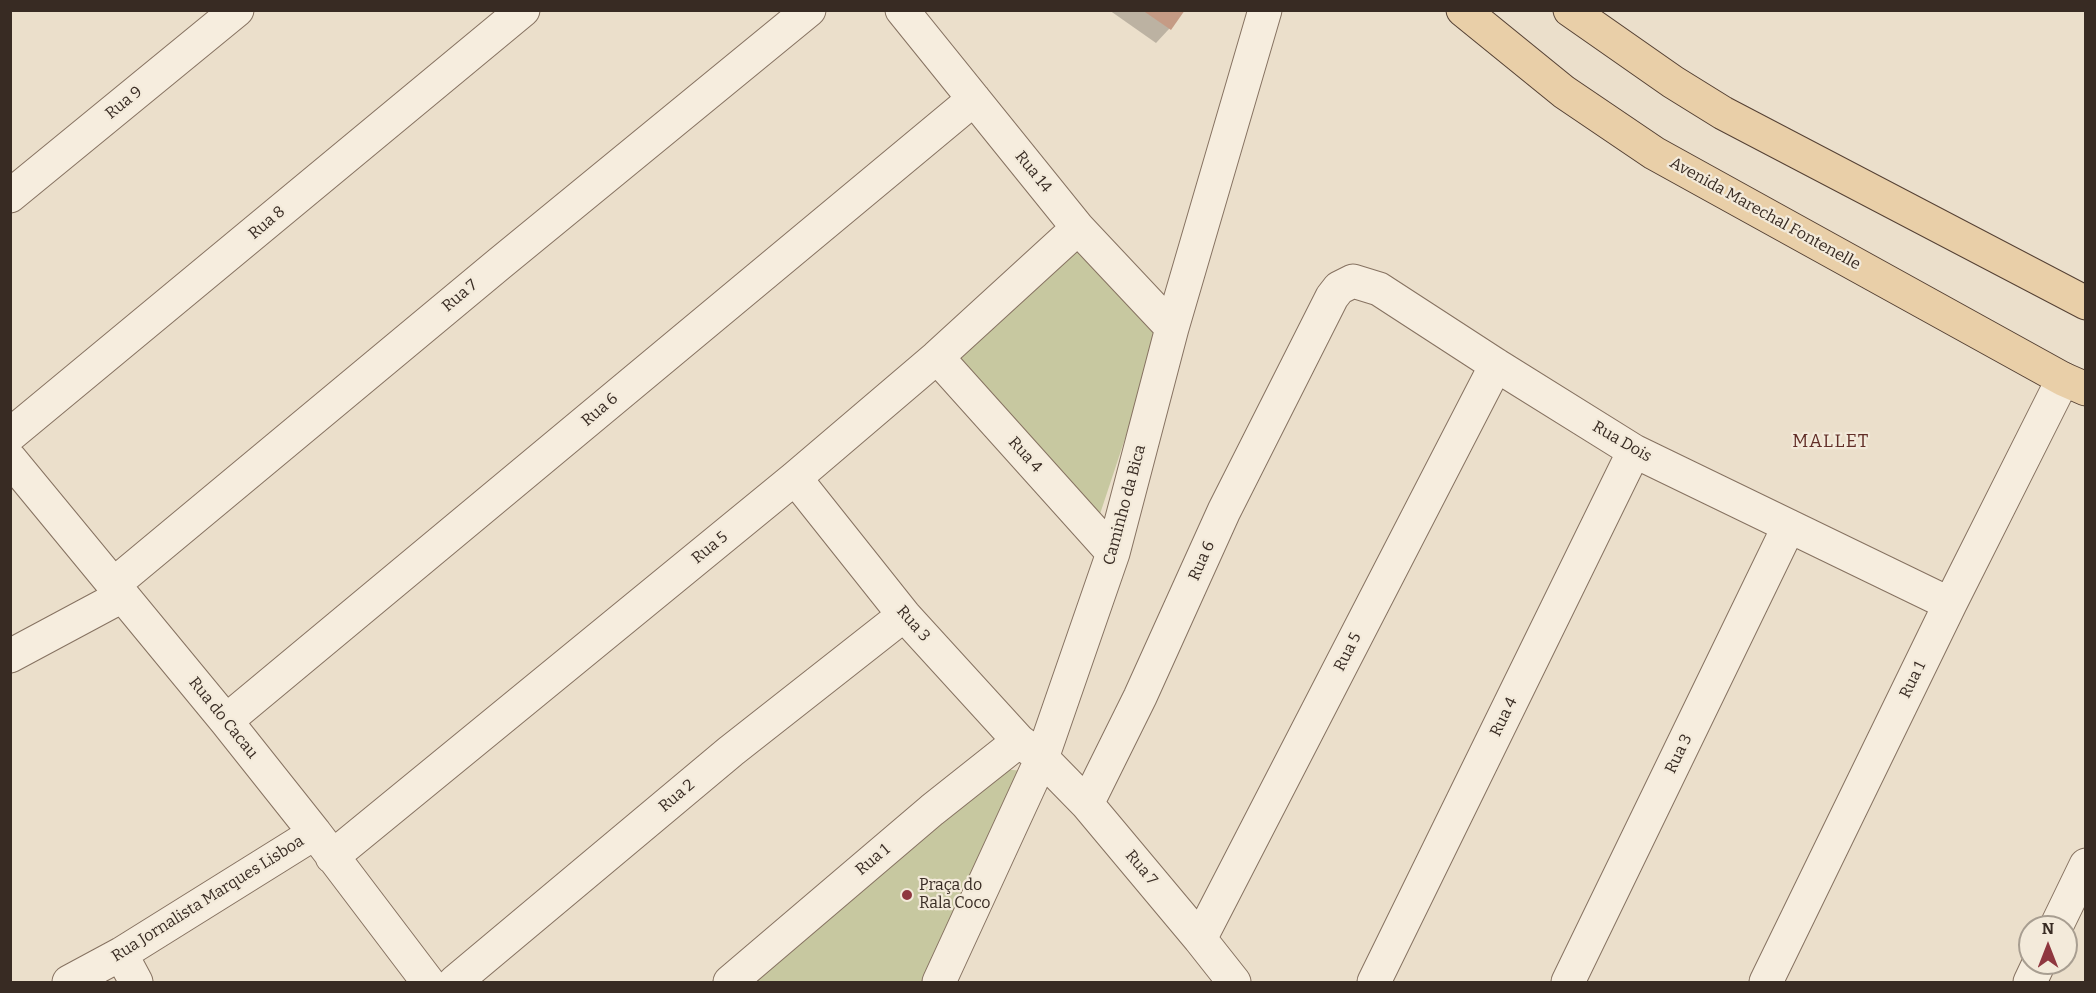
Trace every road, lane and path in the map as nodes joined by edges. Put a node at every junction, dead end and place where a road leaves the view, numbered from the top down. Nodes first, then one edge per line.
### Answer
1 (237, 10) edge
2 (523, 10) edge
3 (809, 10) edge
4 (902, 10) edge
5 (1265, 10) edge
6 (1463, 10) edge
7 (1570, 10) edge
8 (1497, 21) edge
9 (974, 99) junction
10 (10, 196) edge
11 (1078, 228) junction
12 (2085, 303) edge
13 (1321, 320) joint
14 (1172, 328) junction
15 (937, 357) junction
16 (1496, 365) junction
17 (2074, 384) edge
18 (10, 435) edge
19 (1634, 451) junction
20 (10, 459) edge
21 (795, 478) junction
22 (1789, 526) junction
23 (1113, 553) junction
24 (117, 590) junction
25 (1950, 604) junction
26 (904, 615) junction
27 (10, 656) edge
28 (226, 721) junction
29 (1030, 749) junction
30 (1087, 804) junction
31 (324, 845) junction
32 (2085, 865) edge
33 (2062, 915) edge
34 (1200, 939) junction
35 (121, 954) junction
36 (69, 982) edge
37 (136, 982) edge
38 (428, 982) edge
39 (455, 982) edge
40 (730, 982) edge
41 (939, 982) edge
42 (1234, 982) edge
43 (1374, 982) edge
44 (1568, 982) edge
45 (1766, 982) edge

1 - 10 street, Rua 9
2 - 18 street, Rua 8
3 - 24 street, Rua 7
4 - 9 street, Rua 14
5 - 14 street, Caminho da Bica
6 - 8 main road, Avenida Marechal Fontenelle
7 - 12 main road
8 - 17 main road, Avenida Marechal Fontenelle
9 - 11 street, Rua 14
9 - 28 street, Rua 6
11 - 14 street, Rua 14
11 - 15 street, Rua 5
13 - 16 street, Rua Dois
13 - 30 street, Rua 6
14 - 23 street, Caminho da Bica
15 - 21 street, Rua 5
15 - 23 street, Rua 4
16 - 19 street, Rua Dois
16 - 34 street, Rua 5
17 - 25 street, Rua 1
19 - 22 street, Rua Dois
19 - 43 street, Rua 4
20 - 24 street, Rua do Cacau
21 - 26 street, Rua 3
21 - 31 street, Rua 5
22 - 25 street, Rua Dois
22 - 44 street, Rua 3
23 - 29 street, Caminho da Bica
24 - 27 street, Rua 7
24 - 28 street, Rua do Cacau
25 - 45 street, Rua 1
26 - 29 street, Rua 3
26 - 39 street, Rua 2
28 - 31 street, Rua do Cacau
29 - 30 street, Rua 7
29 - 40 street, Rua 1
29 - 41 street, Caminho da Bica
30 - 34 street, Rua 7
31 - 35 street, Rua Jornalista Marques Lisboa
31 - 38 street, Rua do Cacau
32 - 33 street
34 - 42 street, Rua 7
35 - 36 street, Rua Jornalista Marques Lisboa
35 - 37 street

